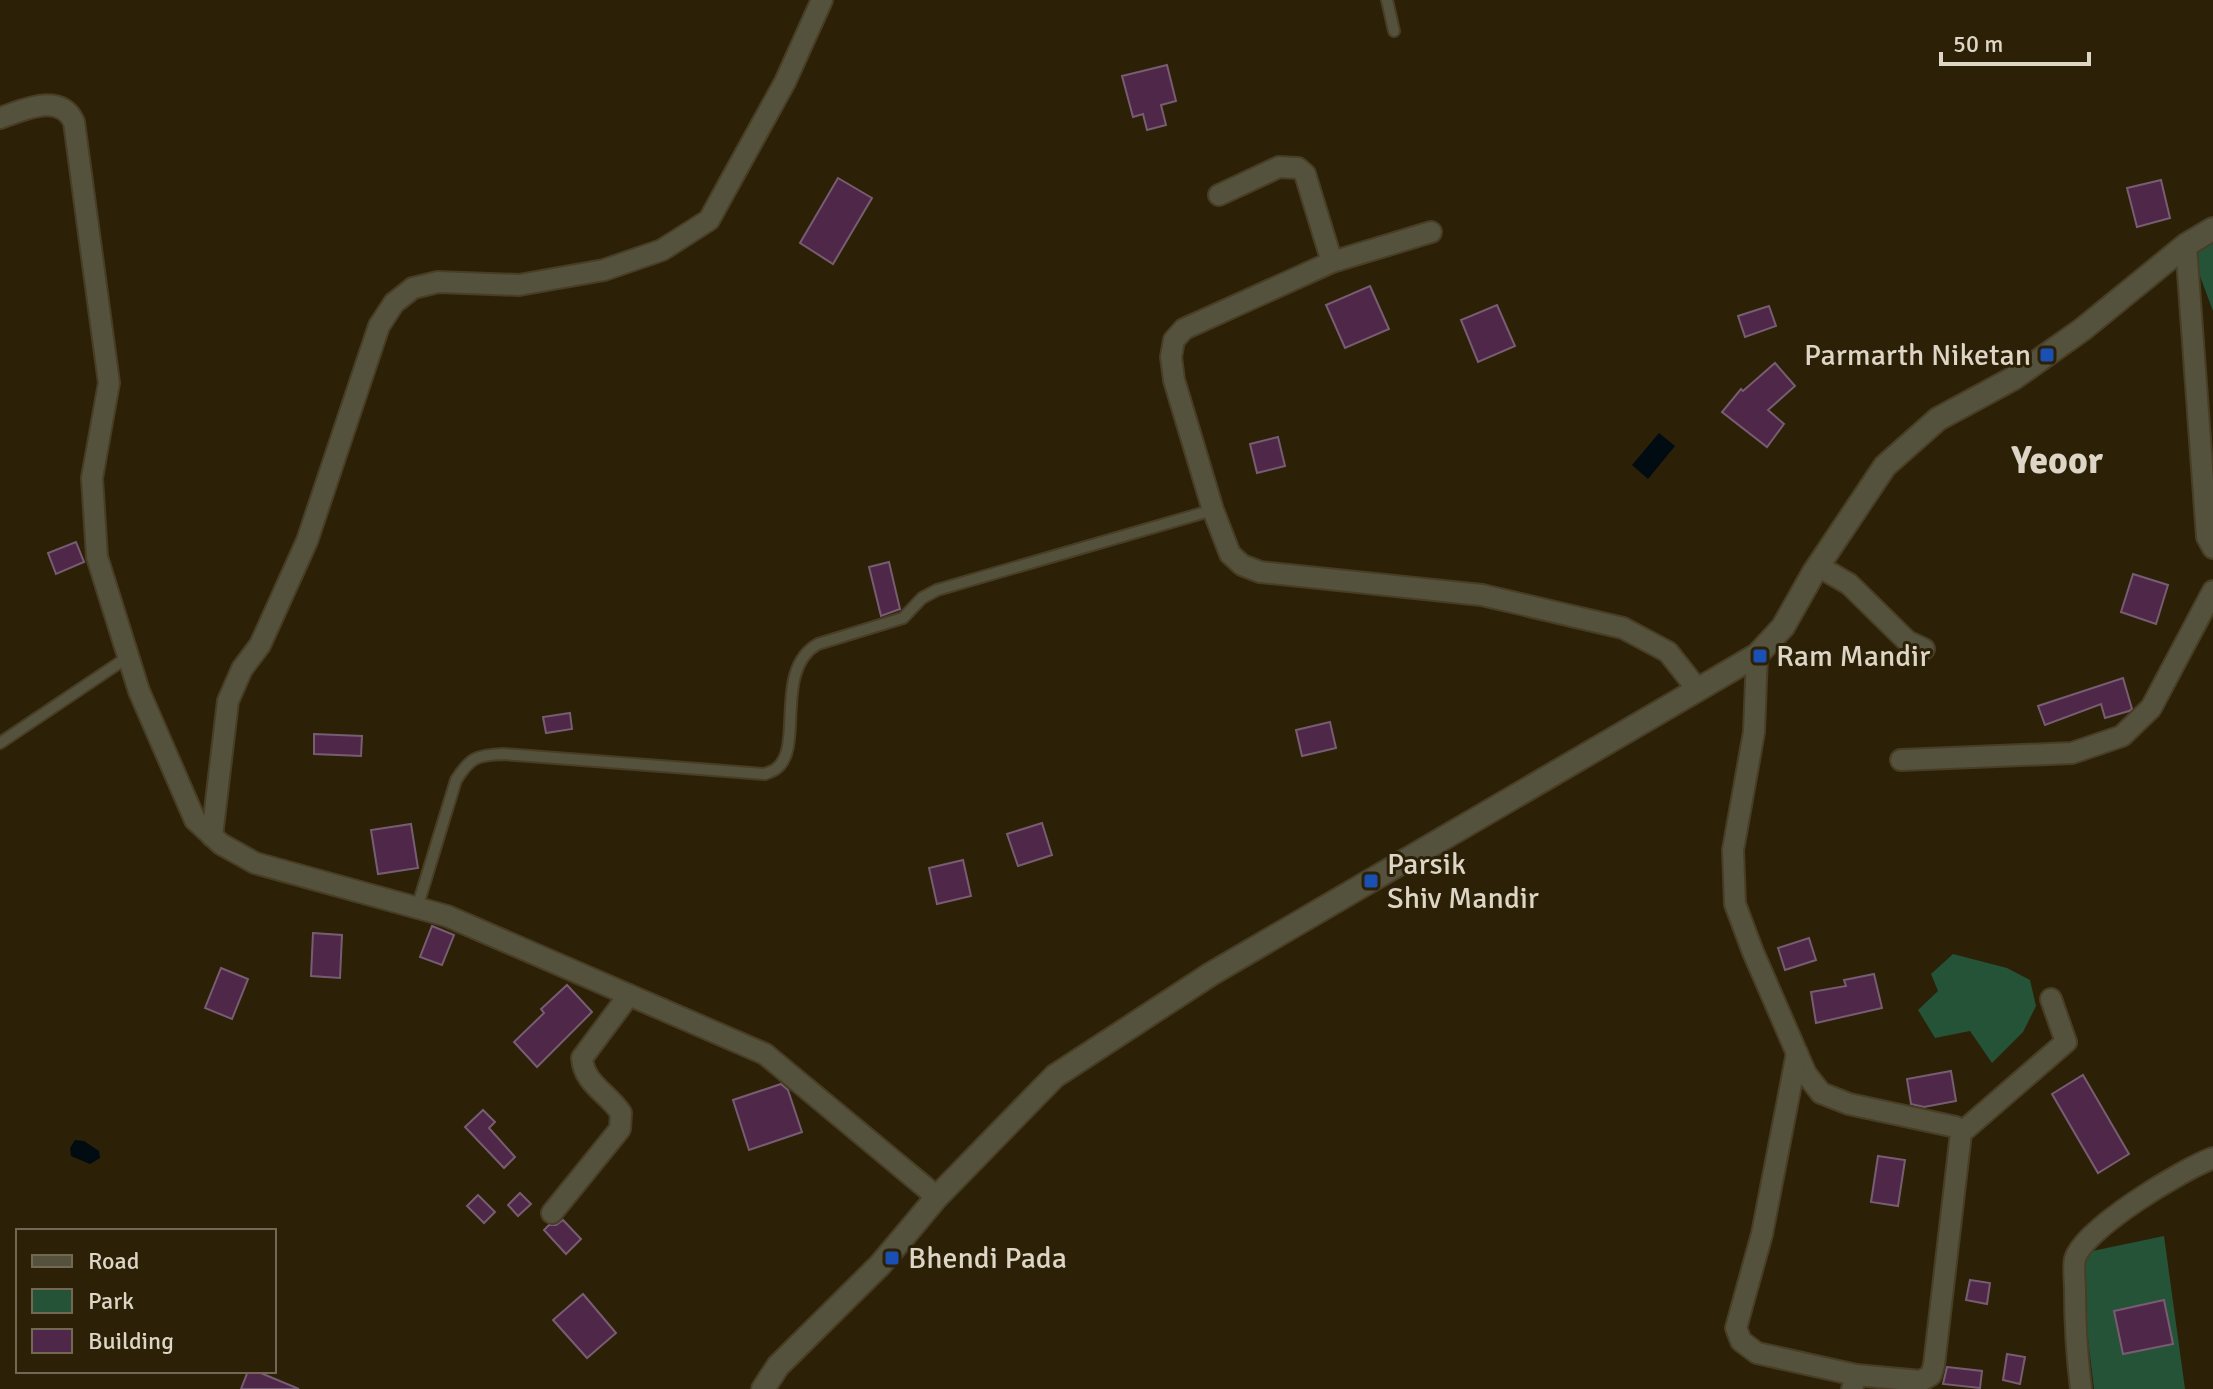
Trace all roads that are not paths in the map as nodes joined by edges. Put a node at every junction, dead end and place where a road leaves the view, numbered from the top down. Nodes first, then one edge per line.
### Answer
1 (822, 0) edge
2 (1387, 0) edge
3 (1394, 31) dead end
4 (0, 118) edge
5 (1219, 195) dead end
6 (2213, 229) edge
7 (1431, 232) dead end
8 (2186, 245) junction
9 (1332, 262) junction
10 (2206, 443) edge
11 (1213, 510) junction
12 (2213, 548) edge
13 (1818, 566) junction
14 (2213, 591) edge
15 (1924, 649) dead end
16 (1757, 655) junction
17 (128, 657) junction
18 (1698, 690) junction
19 (0, 743) edge
20 (1901, 760) dead end
21 (212, 836) junction
22 (417, 908) junction
23 (629, 995) junction
24 (2051, 999) dead end
25 (1797, 1053) junction
26 (1961, 1133) junction
27 (2213, 1158) edge
28 (937, 1197) junction
29 (552, 1213) dead end
30 (1854, 1382) edge
31 (763, 1389) edge
32 (2081, 1389) edge

1 - 21 street
2 - 3 lane
4 - 17 street
5 - 9 street
6 - 8 street
7 - 9 street
8 - 10 street
8 - 13 street
9 - 11 street
10 - 12 street
11 - 18 street
11 - 22 lane
13 - 15 street
13 - 16 street
14 - 20 street
16 - 18 street
16 - 25 street
17 - 19 lane
17 - 21 street
18 - 28 street
21 - 22 street
22 - 23 street
23 - 28 street
23 - 29 street
24 - 26 street
25 - 26 street
25 - 30 street
26 - 30 street
27 - 32 street
28 - 31 street

